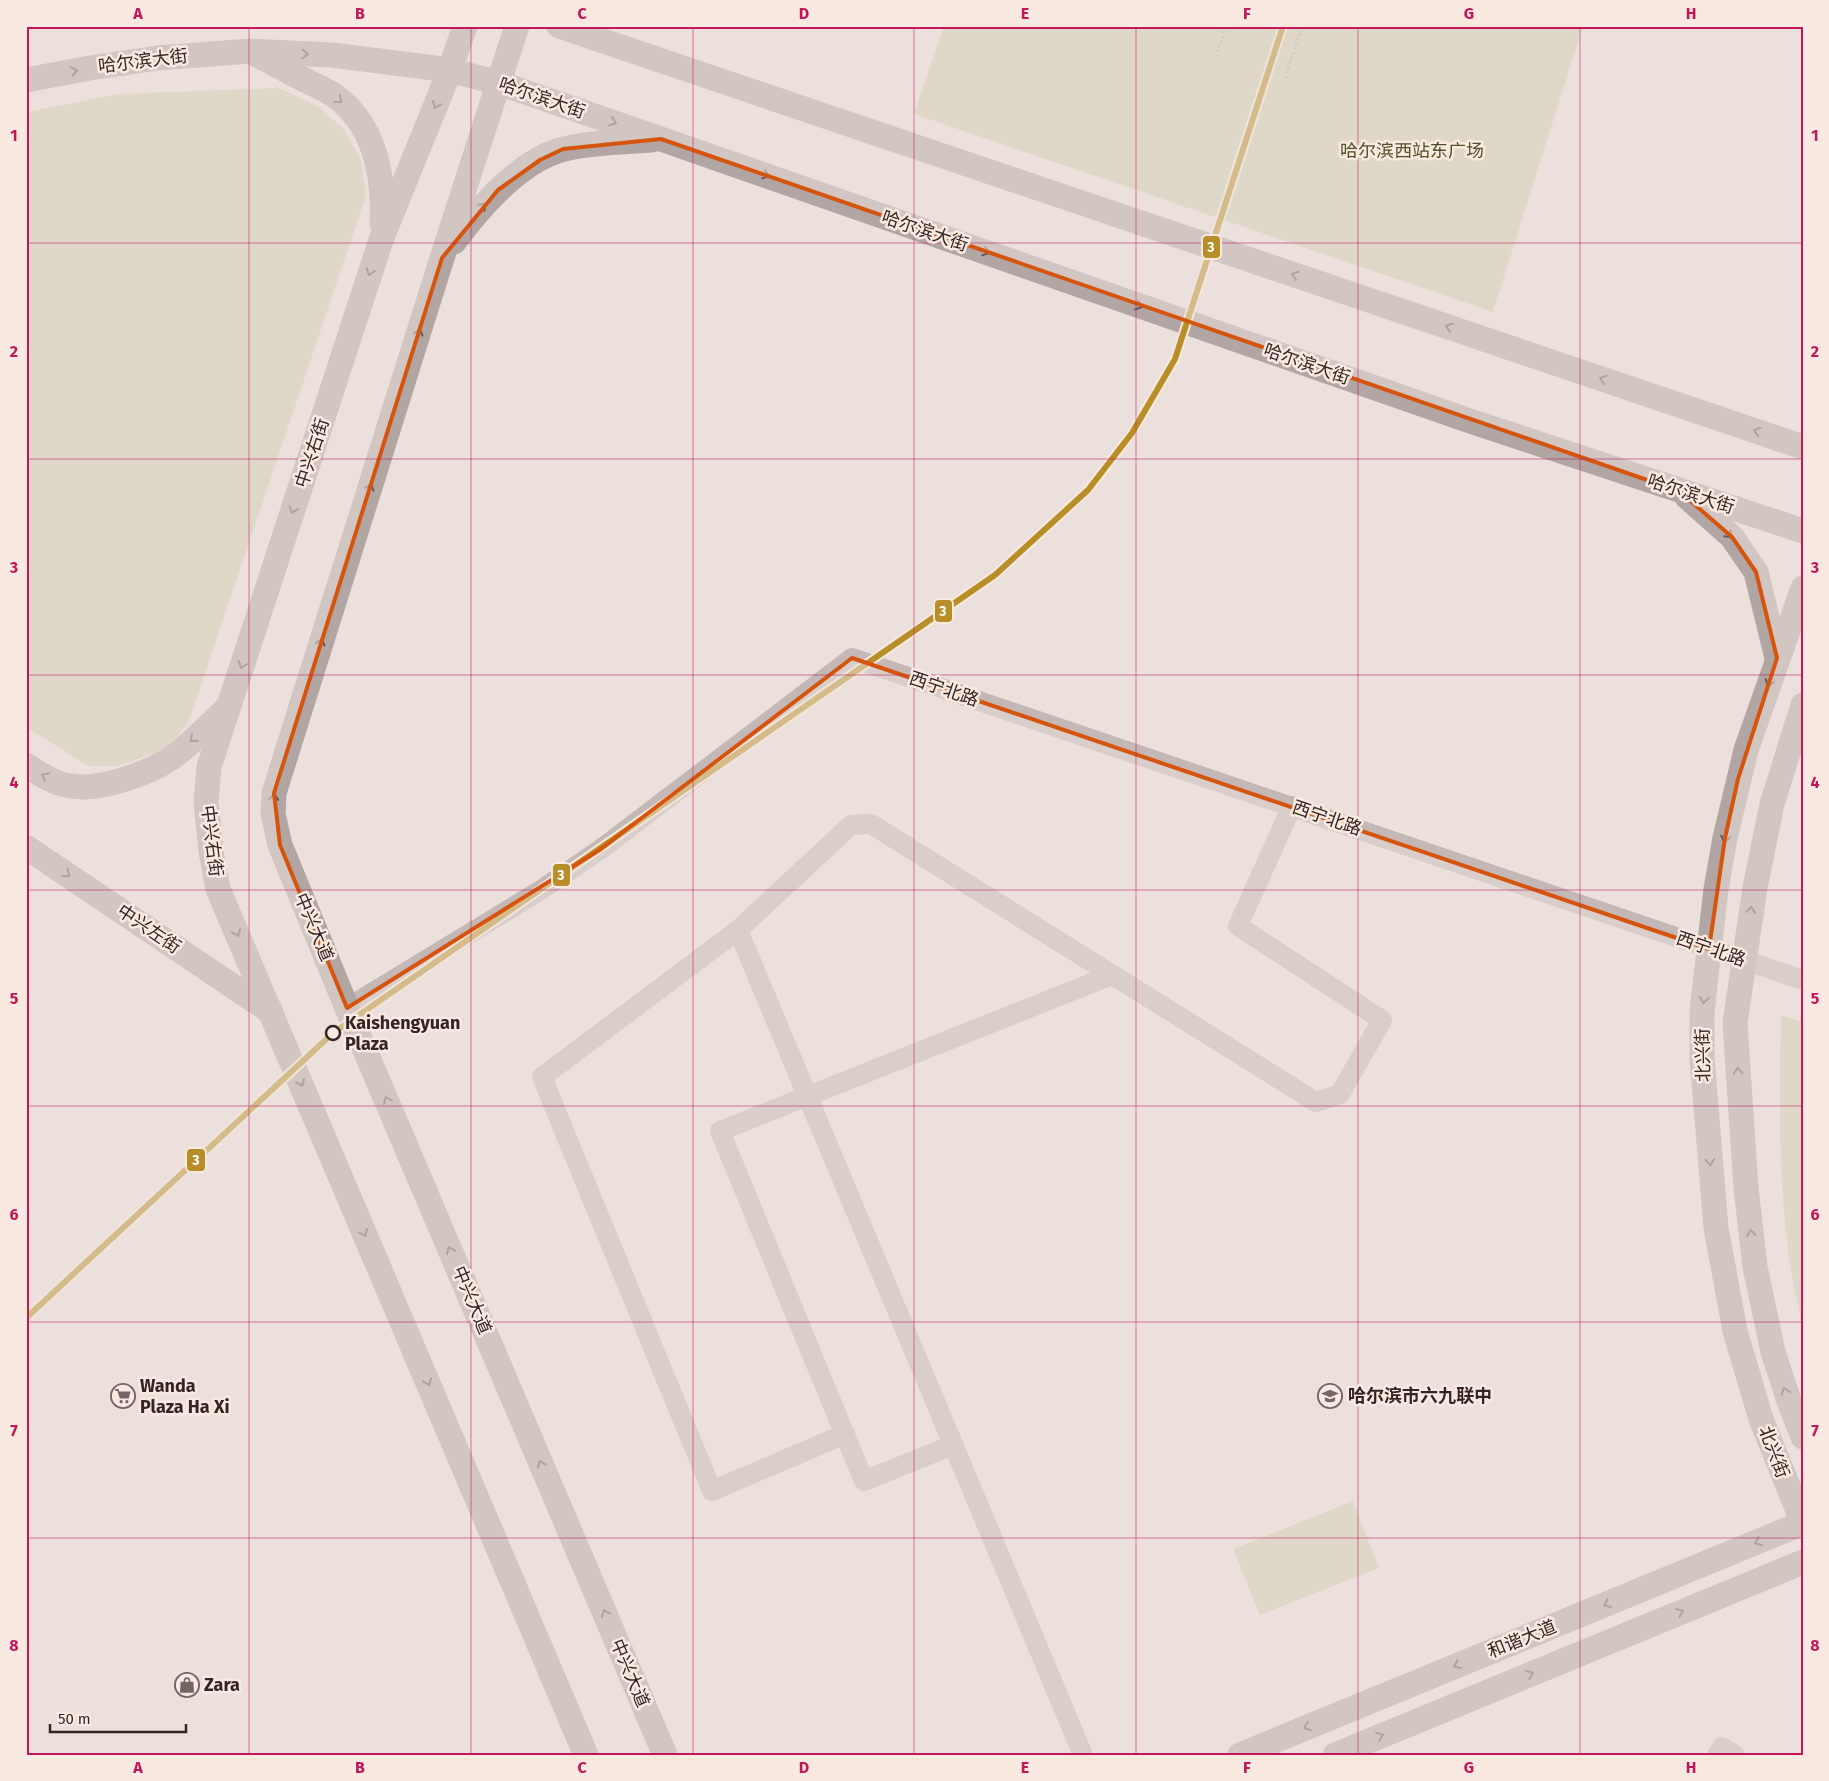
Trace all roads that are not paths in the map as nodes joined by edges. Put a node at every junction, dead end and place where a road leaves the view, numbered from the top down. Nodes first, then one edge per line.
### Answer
1 (465, 26) edge
2 (517, 26) edge
3 (559, 26) edge
4 (251, 51) junction
5 (450, 70) junction
6 (26, 80) edge
7 (499, 84) junction
8 (661, 139) junction
9 (381, 240) junction
10 (442, 258) junction
11 (1803, 447) edge
12 (1680, 491) junction
13 (1803, 531) edge
14 (1803, 588) edge
15 (1778, 658) junction
16 (1803, 705) edge
17 (229, 706) junction
18 (26, 765) edge
19 (1292, 806) junction
20 (26, 847) edge
21 (738, 930) junction
22 (1709, 949) junction
23 (1744, 961) junction
24 (1112, 974) junction
25 (1803, 980) edge
26 (347, 1008) junction
27 (271, 1012) junction
28 (808, 1095) junction
29 (845, 1434) junction
30 (1803, 1437) edge
31 (953, 1444) junction
32 (1803, 1523) edge
33 (1803, 1562) edge
34 (586, 1755) edge
35 (665, 1755) edge
36 (1083, 1755) edge
37 (1240, 1755) edge
38 (1335, 1755) edge
39 (1718, 1755) edge
40 (1735, 1755) edge

1 - 5 main road, 中兴右街
2 - 7 main road
11 -> 3 main road
4 -> 5 main road, 哈尔滨大街
6 -> 4 main road, 哈尔滨大街
4 -> 9 main road
5 - 7 main road, 哈尔滨大街
5 -> 9 main road, 中兴右街
7 -> 8 main road, 哈尔滨大街
7 - 10 main road
10 -> 8 main road
8 -> 12 main road, 哈尔滨大街
9 -> 17 main road, 中兴右街
26 -> 10 main road, 中兴大道
12 - 13 main road, 哈尔滨大街
12 -> 15 main road
14 - 15 main road, 北兴街
15 -> 22 main road, 北兴街
23 -> 16 main road, 北兴街
17 -> 18 main road
17 -> 27 main road, 中兴右街
19 - 22 street, 西宁北路
19 - 24 street
19 - 26 street, 西宁北路
20 -> 27 main road, 中兴左街
21 - 24 street
21 - 28 street
21 - 29 street
22 - 23 street, 西宁北路
22 -> 32 main road, 北兴街
23 - 25 street, 西宁北路
30 -> 23 main road, 北兴街
24 - 28 street
35 -> 26 main road, 中兴大道
27 -> 34 main road
28 - 29 street
28 - 31 street
29 - 31 street
31 - 36 street
32 -> 37 main road, 和谐大道
38 -> 33 main road, 和谐大道
39 - 40 street

